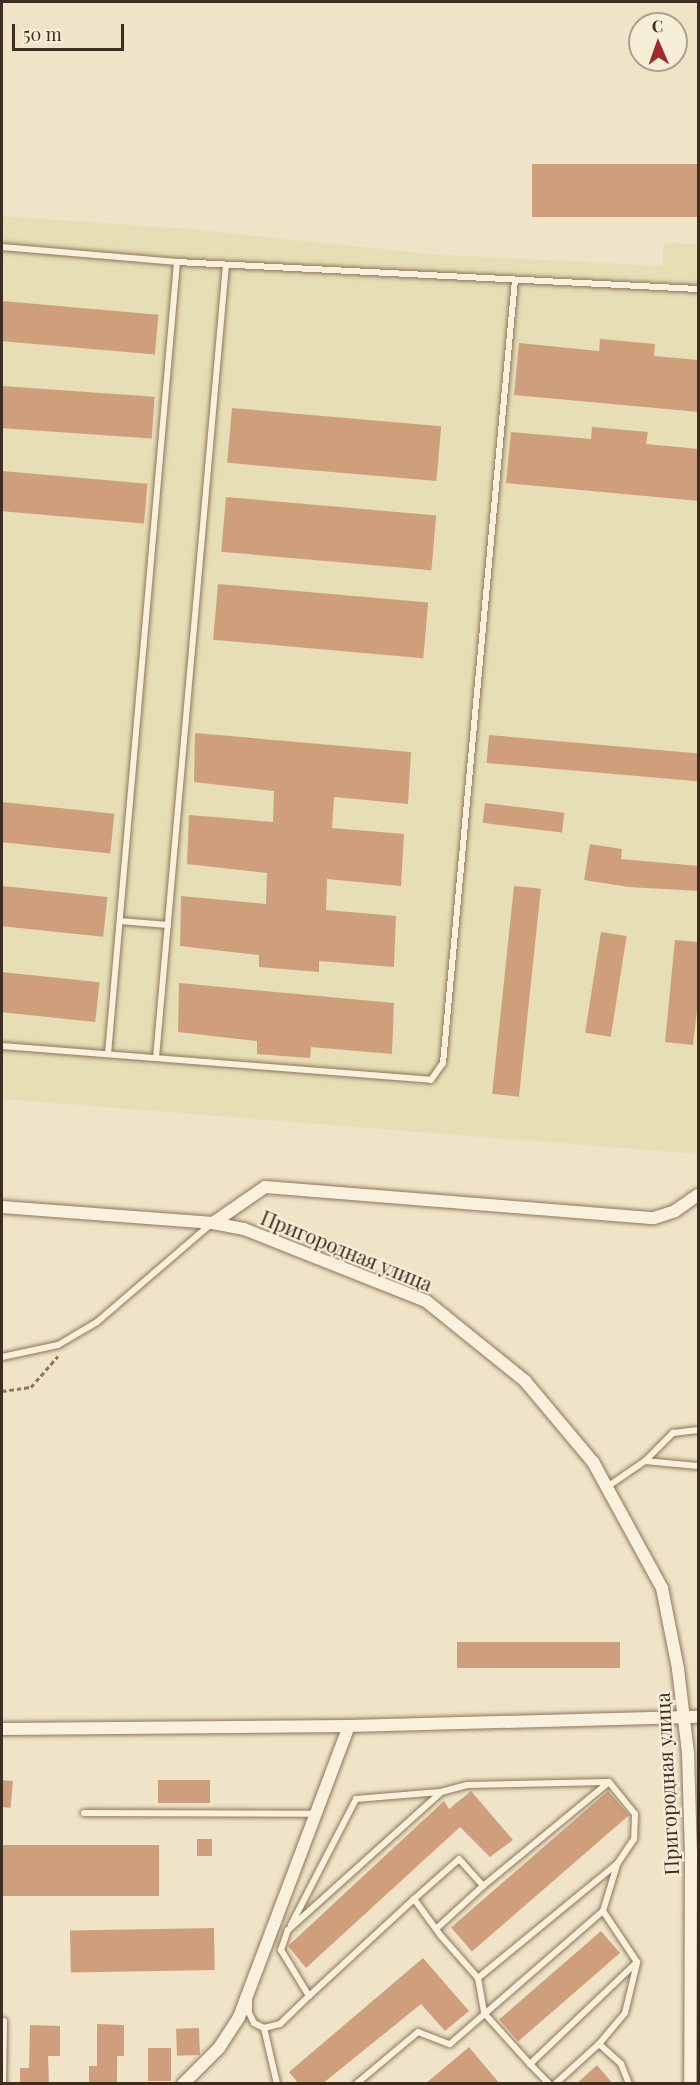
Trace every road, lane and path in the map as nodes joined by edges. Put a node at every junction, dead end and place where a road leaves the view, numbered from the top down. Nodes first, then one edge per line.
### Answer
1 (2, 247) edge
2 (177, 262) junction
3 (226, 265) junction
4 (514, 280) junction
5 (699, 289) edge
6 (120, 921) junction
7 (168, 925) junction
8 (2, 1046) edge
9 (108, 1054) junction
10 (156, 1058) junction
11 (699, 1195) edge
12 (2, 1207) edge
13 (213, 1223) junction
14 (61, 1352) dead end
15 (2, 1357) edge
16 (2, 1391) edge
17 (699, 1430) edge
18 (645, 1461) junction
19 (699, 1466) edge
20 (607, 1487) junction
21 (699, 1717) edge
22 (685, 1718) junction
23 (349, 1726) junction
24 (2, 1729) edge
25 (693, 1752) edge
26 (609, 1782) junction
27 (441, 1792) junction
28 (84, 1813) dead end
29 (316, 1814) junction
30 (695, 1852) edge
31 (618, 1863) junction
32 (483, 1886) junction
33 (414, 1899) junction
34 (603, 1911) junction
35 (436, 1929) junction
36 (288, 1930) junction
37 (637, 1962) junction
38 (478, 1978) junction
39 (249, 1990) junction
40 (309, 1996) junction
41 (484, 2013) junction
42 (4, 2021) dead end
43 (264, 2028) junction
44 (600, 2044) junction
45 (694, 2058) edge
46 (530, 2064) junction
47 (3, 2084) edge
48 (183, 2084) edge
49 (277, 2084) edge
50 (356, 2084) edge
51 (549, 2084) edge
52 (555, 2084) edge
53 (629, 2084) edge
54 (690, 2084) edge

1 - 2 lane
2 - 3 lane
2 - 6 lane
3 - 4 lane
3 - 7 lane
4 - 5 lane
4 - 10 lane
6 - 7 lane
6 - 9 lane
7 - 10 lane
8 - 9 lane
9 - 10 lane
11 - 13 street
12 - 13 street, Пригородная улица
13 - 15 lane
13 - 20 street, Пригородная улица
14 - 16 path
17 - 18 lane
18 - 19 lane
18 - 20 lane
20 - 22 street, Пригородная улица
21 - 22 street
22 - 23 street
22 - 25 street, Пригородная улица
23 - 24 street
23 - 29 street
25 - 30 street, Пригородная улица
26 - 27 lane
26 - 31 lane
26 - 32 lane
27 - 36 lane
27 - 36 lane
28 - 29 lane
29 - 39 street
30 - 45 street, Пригородная улица
31 - 34 lane
31 - 38 lane
32 - 33 lane
32 - 35 lane
33 - 35 lane
33 - 40 lane
34 - 37 lane
34 - 41 lane
35 - 38 lane
36 - 40 lane
37 - 44 lane
37 - 46 lane
38 - 41 lane
39 - 43 lane
39 - 48 street
40 - 43 lane
41 - 46 lane
41 - 50 lane
42 - 47 lane
43 - 49 lane
44 - 52 lane
44 - 53 lane
45 - 54 street, Пригородная улица
46 - 51 lane

